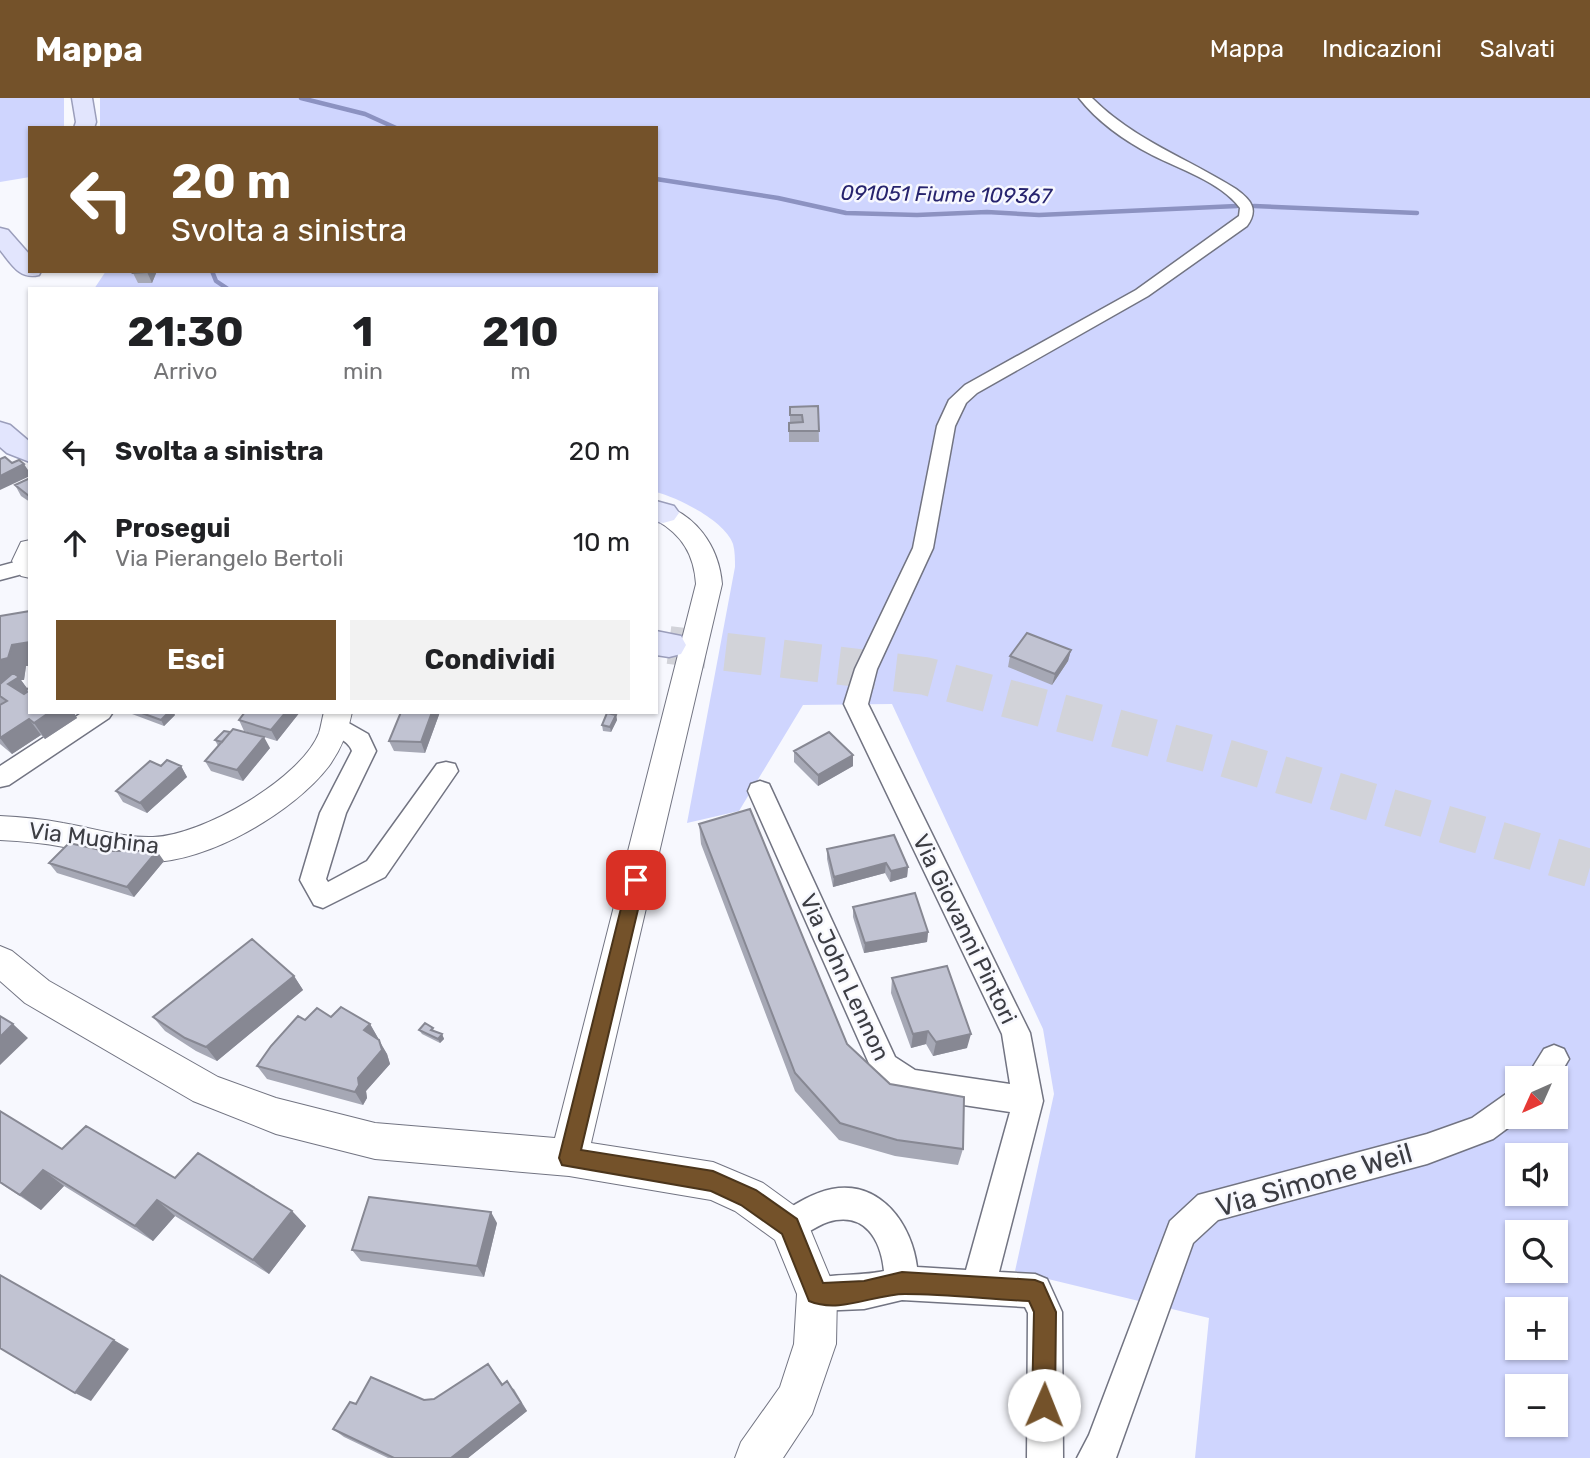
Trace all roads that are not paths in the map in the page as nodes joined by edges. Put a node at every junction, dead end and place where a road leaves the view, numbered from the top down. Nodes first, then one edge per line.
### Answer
1 (82, 98) edge
2 (1085, 98) edge
3 (85, 126) edge
4 (0, 235) edge
5 (28, 268) edge
6 (0, 431) edge
7 (28, 452) edge
8 (659, 511) edge
9 (0, 558) edge
10 (28, 560) edge
11 (0, 573) edge
12 (98, 714) edge
13 (338, 719) edge
14 (446, 771) dead end
15 (0, 778) edge
16 (760, 791) dead end
17 (0, 828) edge
18 (1, 963) edge
19 (1028, 1101) junction
20 (1505, 1113) edge
21 (569, 1158) junction
22 (789, 1226) junction
23 (902, 1283) junction
24 (979, 1286) junction
25 (817, 1294) junction
26 (758, 1458) edge
27 (1045, 1458) edge
28 (1095, 1458) edge

1 - 3 main road
2 - 19 street, Via Giovanni Pintori
4 - 5 main road
6 - 7 main road
8 - 21 street
9 - 10 street
10 - 11 street
12 - 15 street
13 - 14 street
13 - 17 street, Via Mughina
16 - 19 street, Via John Lennon
18 - 21 street
19 - 24 street, Via Giovanni Pintori
20 - 28 street, Via Simone Weil
21 - 22 street
22 - 23 street
22 - 25 street
23 - 24 street
23 - 25 street
24 - 27 street
25 - 26 street

